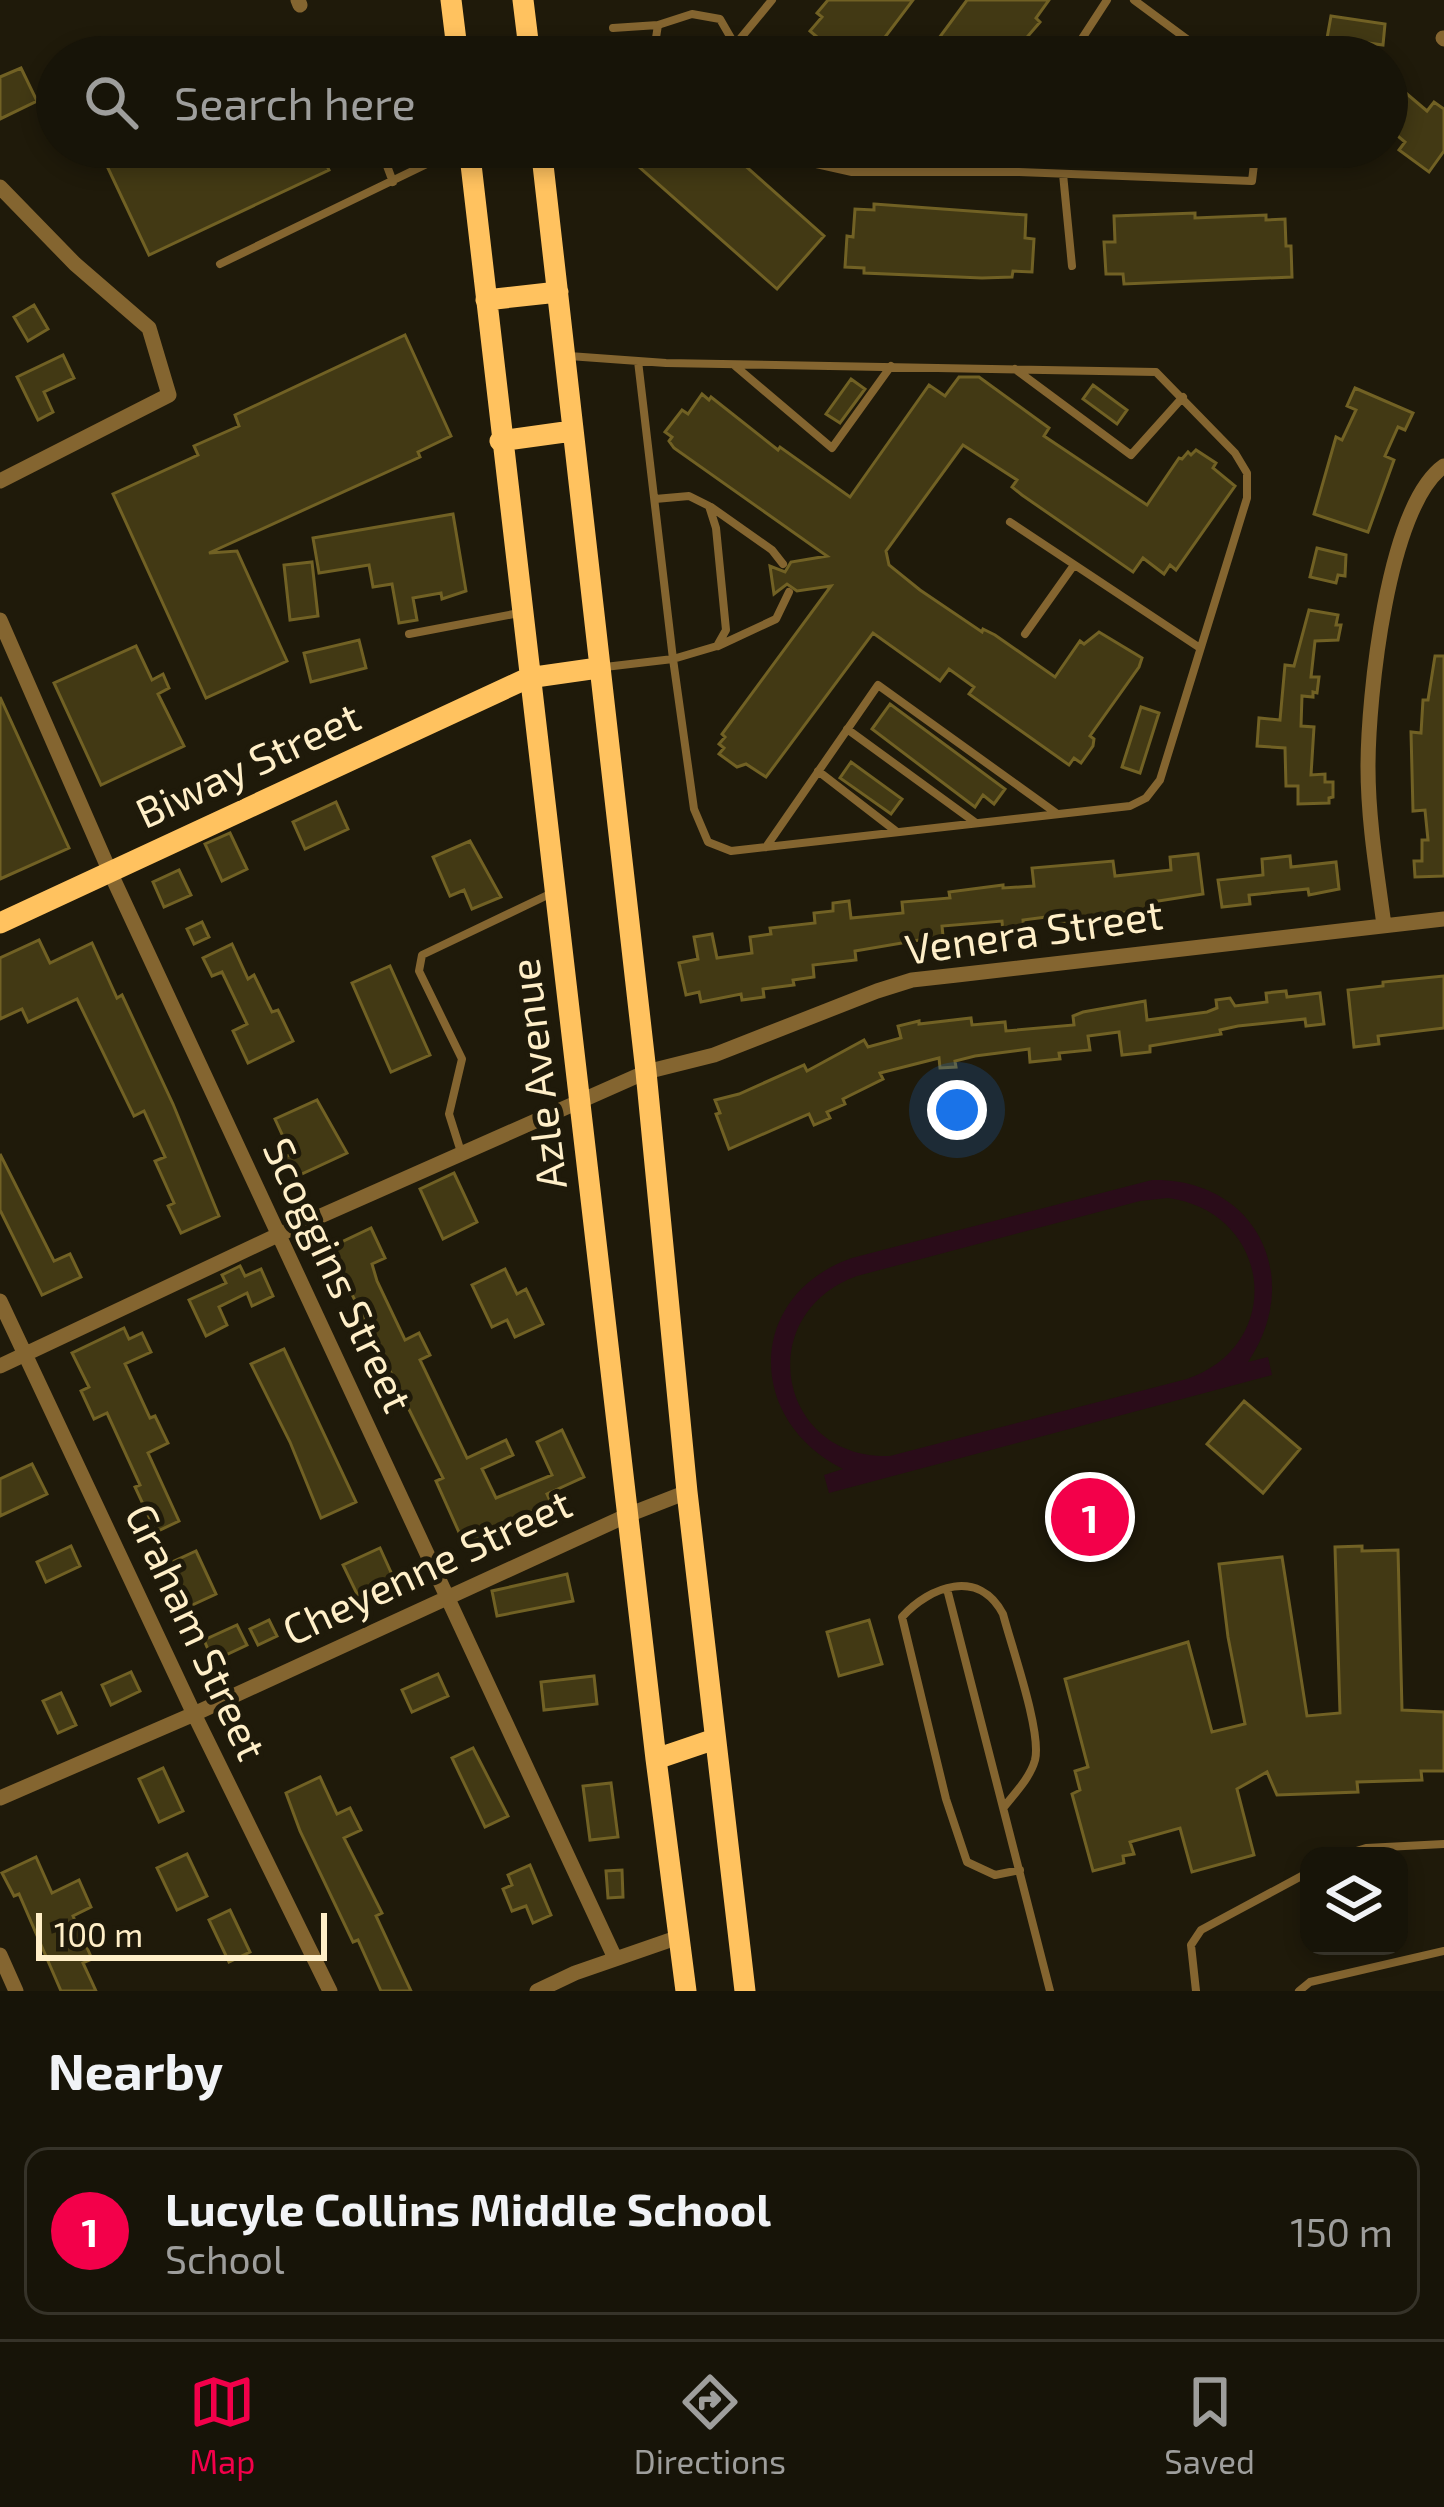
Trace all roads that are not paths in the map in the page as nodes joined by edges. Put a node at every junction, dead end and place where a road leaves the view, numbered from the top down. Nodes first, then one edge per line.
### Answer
1 (451, 0) edge
2 (523, 0) edge
3 (772, 0) edge
4 (1107, 0) edge
5 (1134, 0) edge
6 (658, 25) junction
7 (613, 28) dead end
8 (455, 36) edge
9 (527, 36) edge
10 (656, 36) edge
11 (730, 36) edge
12 (742, 36) edge
13 (1084, 36) edge
14 (1182, 36) edge
15 (388, 168) edge
16 (422, 168) edge
17 (469, 168) edge
18 (543, 168) edge
19 (835, 168) edge
20 (913, 168) edge
21 (998, 168) edge
22 (1254, 168) edge
23 (917, 172) junction
24 (995, 172) junction
25 (1063, 173) junction
26 (393, 182) junction
27 (0, 187) edge
28 (220, 264) dead end
29 (1072, 266) dead end
30 (558, 292) junction
31 (485, 300) junction
32 (565, 356) junction
33 (638, 361) junction
34 (733, 364) junction
35 (891, 366) junction
36 (1014, 368) junction
37 (1183, 397) junction
38 (572, 431) junction
39 (500, 440) junction
40 (1444, 466) edge
41 (0, 481) edge
42 (655, 500) junction
43 (710, 506) junction
44 (1010, 522) dead end
45 (783, 564) dead end
46 (1074, 565) junction
47 (790, 592) dead end
48 (521, 612) junction
49 (1, 627) edge
50 (409, 634) dead end
51 (1025, 634) dead end
52 (717, 646) junction
53 (1200, 648) junction
54 (674, 659) junction
55 (598, 668) junction
56 (528, 678) junction
57 (848, 729) junction
58 (818, 771) junction
59 (1057, 814) junction
60 (976, 823) junction
61 (897, 832) junction
62 (766, 847) junction
63 (110, 872) junction
64 (556, 892) junction
65 (1444, 919) edge
66 (0, 923) edge
67 (1384, 925) junction
68 (646, 1072) junction
69 (581, 1101) junction
70 (462, 1154) junction
71 (280, 1234) junction
72 (0, 1301) edge
73 (25, 1354) junction
74 (0, 1366) edge
75 (687, 1492) junction
76 (628, 1515) junction
77 (947, 1588) junction
78 (447, 1596) junction
79 (194, 1714) junction
80 (715, 1739) junction
81 (656, 1760) junction
82 (0, 1798) edge
83 (1004, 1807) junction
84 (1444, 1844) edge
85 (1386, 1847) edge
86 (1020, 1870) junction
87 (1300, 1877) edge
88 (679, 1937) junction
89 (1444, 1951) edge
90 (0, 1955) edge
91 (615, 1958) junction
92 (16, 1991) edge
93 (330, 1991) edge
94 (537, 1991) edge
95 (686, 1991) edge
96 (745, 1991) edge
97 (1049, 1991) edge
98 (1196, 1991) edge
99 (1299, 1991) edge

1 - 8 main road
2 - 9 main road
3 - 12 lane
4 - 13 lane
5 - 14 lane
6 - 7 lane
6 - 10 lane
6 - 11 lane
15 - 26 lane
16 - 26 lane
17 - 31 main road, Azle Avenue
18 - 30 main road
19 - 23 lane
20 - 23 lane
21 - 24 lane
22 - 25 lane
23 - 24 lane
24 - 25 lane
25 - 29 lane
26 - 28 lane
27 - 41 street
30 - 31 main road
30 - 32 main road
31 - 39 main road, Azle Avenue
32 - 33 lane
32 - 38 main road
33 - 34 lane
33 - 42 lane
34 - 35 lane
34 - 35 lane
35 - 36 lane
36 - 37 lane
36 - 37 lane
37 - 53 lane
38 - 39 main road
38 - 55 main road
39 - 48 main road, Azle Avenue
40 - 67 street
42 - 43 lane
42 - 54 lane
43 - 45 lane
43 - 52 lane
44 - 46 lane
46 - 51 lane
46 - 53 lane
47 - 52 lane
48 - 50 lane
48 - 56 main road, Azle Avenue
49 - 63 street, Scoggins Street
52 - 54 lane
53 - 59 lane
54 - 55 lane
54 - 62 lane
55 - 56 main road, Biway Street
55 - 68 main road
56 - 63 main road, Biway Street
56 - 64 main road, Azle Avenue
57 - 58 lane
57 - 59 lane
57 - 60 lane
58 - 61 lane
58 - 62 lane
59 - 60 lane
60 - 61 lane
61 - 62 lane
63 - 66 main road, Biway Street
63 - 71 street, Scoggins Street
64 - 69 main road, Azle Avenue
64 - 70 lane
65 - 67 street, Venera Street
67 - 68 street, Venera Street
68 - 69 street, Venera Street
68 - 75 main road
69 - 70 street, Venera Street
69 - 76 main road, Azle Avenue
70 - 71 street, Venera Street
71 - 73 street, Venera Street
71 - 78 street, Scoggins Street
72 - 73 street, Graham Street
73 - 74 street, Venera Street
73 - 79 street, Graham Street
75 - 76 street, Cheyenne Street
75 - 80 main road
76 - 78 street, Cheyenne Street
76 - 81 main road, Azle Avenue
77 - 83 lane
77 - 83 lane
77 - 86 lane
78 - 79 street, Cheyenne Street
78 - 91 street, Scoggins Street
79 - 82 street, Cheyenne Street
79 - 93 street, Graham Street
80 - 81 main road
80 - 96 main road
81 - 88 main road, Azle Avenue
83 - 86 lane
84 - 85 lane
86 - 97 lane
87 - 98 lane
88 - 91 street
88 - 95 main road, Azle Avenue
89 - 99 lane
90 - 92 street
91 - 94 street

